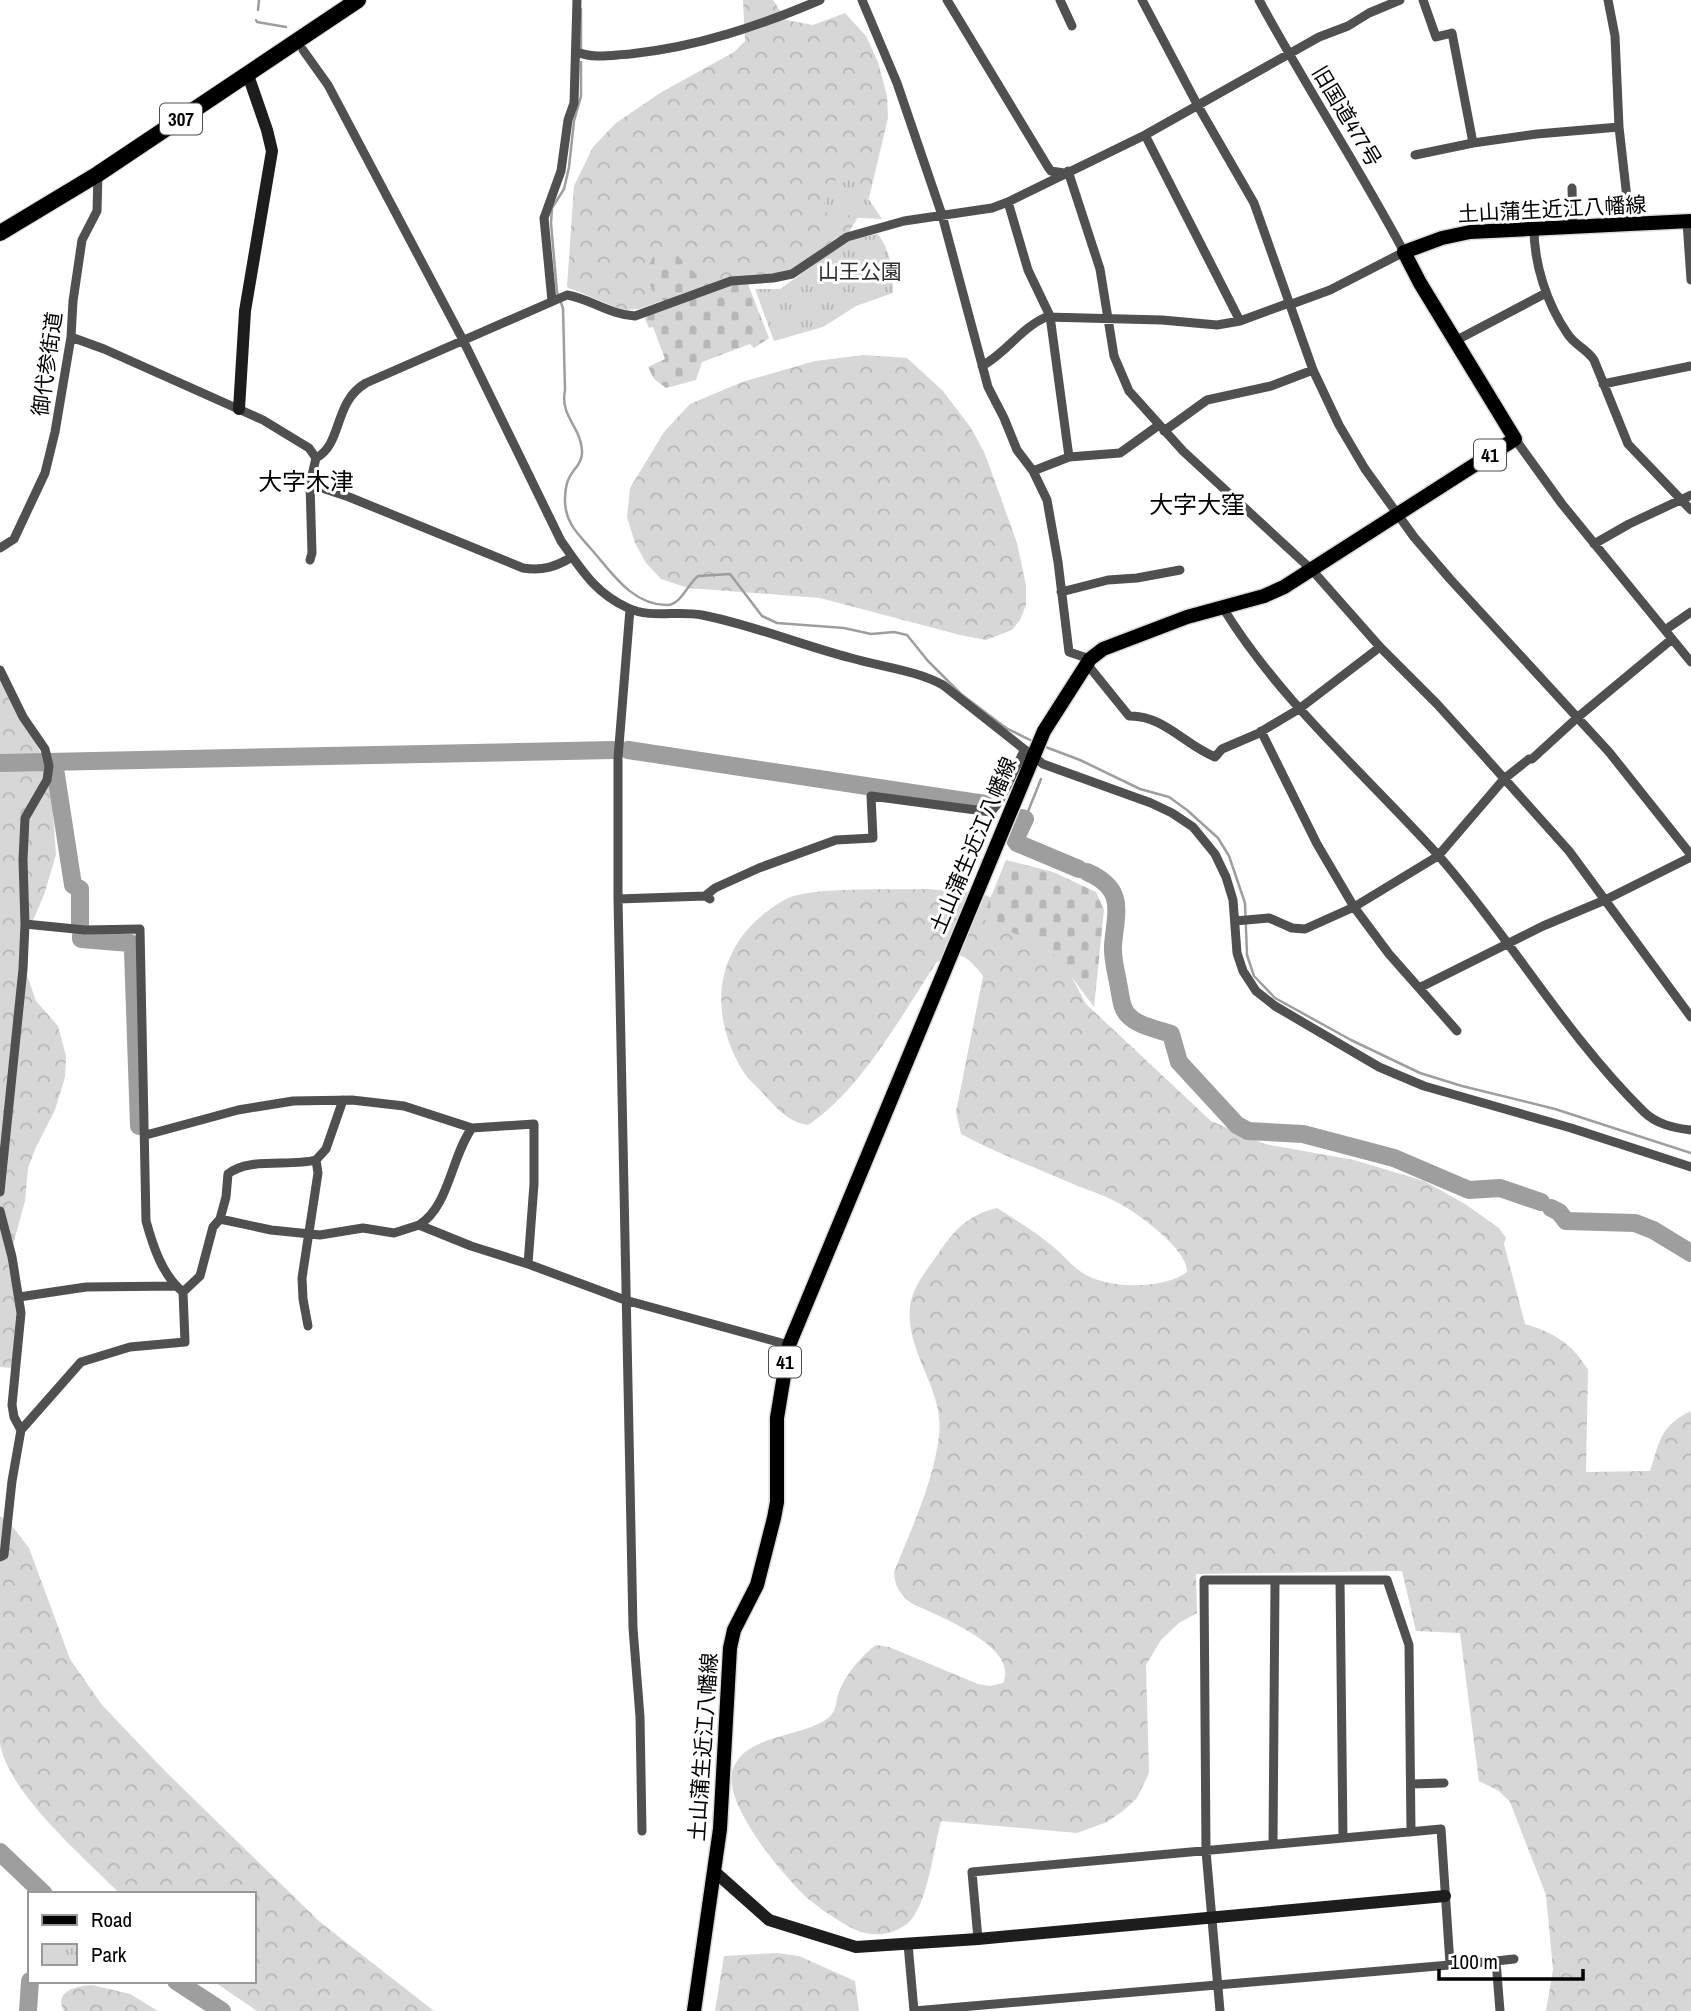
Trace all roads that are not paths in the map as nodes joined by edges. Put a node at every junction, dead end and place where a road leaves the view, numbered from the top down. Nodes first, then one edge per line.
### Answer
1 (358, 0) edge
2 (577, 0) edge
3 (820, 0) edge
4 (862, 0) edge
5 (947, 0) edge
6 (1060, 0) edge
7 (1142, 0) edge
8 (1259, 0) edge
9 (1399, 0) edge
10 (1423, 0) edge
11 (1608, 0) edge
12 (1072, 26) dead end
13 (303, 50) dead end
14 (577, 52) junction
15 (1289, 54) junction
16 (248, 75) junction
17 (1198, 107) junction
18 (1619, 127) junction
19 (1145, 135) junction
20 (1473, 143) junction
21 (1415, 155) dead end
22 (1066, 172) junction
23 (98, 174) junction
24 (1572, 188) dead end
25 (1008, 202) junction
26 (942, 215) junction
27 (1689, 222) edge
28 (1630, 225) junction
29 (1573, 228) junction
30 (1534, 229) junction
31 (0, 233) edge
32 (1404, 252) junction
33 (1691, 280) edge
34 (1546, 293) junction
35 (554, 301) junction
36 (1289, 304) junction
37 (1049, 316) junction
38 (1109, 317) junction
39 (1240, 321) junction
40 (71, 337) junction
41 (463, 340) junction
42 (1455, 341) junction
43 (982, 366) junction
44 (1691, 366) edge
45 (1313, 370) junction
46 (1603, 384) junction
47 (239, 409) junction
48 (1161, 428) junction
49 (1515, 439) junction
50 (1069, 457) junction
51 (316, 458) junction
52 (1033, 471) junction
53 (310, 484) junction
54 (1687, 497) edge
55 (1691, 509) edge
56 (1396, 514) junction
57 (1594, 544) junction
58 (0, 548) edge
59 (572, 557) junction
60 (310, 560) dead end
61 (1180, 570) dead end
62 (1312, 570) junction
63 (1061, 592) junction
64 (1223, 608) junction
65 (630, 610) junction
66 (1691, 612) edge
67 (1665, 630) junction
68 (1672, 639) junction
69 (1380, 647) junction
70 (1089, 662) junction
71 (1691, 662) edge
72 (0, 670) edge
73 (1299, 709) junction
74 (1578, 717) junction
75 (1261, 731) junction
76 (1030, 753) junction
77 (1504, 779) junction
78 (1438, 856) junction
79 (1691, 856) edge
80 (618, 899) junction
81 (1605, 900) junction
82 (1354, 907) junction
83 (1237, 921) junction
84 (26, 924) junction
85 (1508, 943) junction
86 (1419, 988) junction
87 (1691, 1017) edge
88 (1457, 1031) dead end
89 (343, 1100) junction
90 (472, 1128) junction
91 (1691, 1130) edge
92 (146, 1135) junction
93 (316, 1160) junction
94 (1691, 1167) edge
95 (0, 1192) edge
96 (0, 1211) edge
97 (220, 1219) junction
98 (419, 1225) junction
99 (310, 1235) junction
100 (528, 1264) junction
101 (179, 1289) junction
102 (19, 1297) junction
103 (625, 1300) junction
104 (308, 1326) dead end
105 (789, 1345) junction
106 (21, 1430) junction
107 (0, 1557) edge
108 (1340, 1580) junction
109 (1275, 1581) junction
110 (1444, 1783) dead end
111 (1411, 1784) junction
112 (642, 1831) dead end
113 (1411, 1832) junction
114 (1343, 1838) junction
115 (1273, 1844) junction
116 (1206, 1851) junction
117 (715, 1872) junction
118 (1445, 1896) junction
119 (1212, 1917) junction
120 (978, 1939) junction
121 (908, 1944) junction
122 (1514, 1959) dead end
123 (1496, 1961) junction
124 (1450, 1964) junction
125 (1218, 1984) junction
126 (694, 2011) edge
127 (914, 2011) edge
128 (1220, 2011) edge
129 (1500, 2011) edge

1 - 16 highway, 307
2 - 14 street
3 - 14 street
4 - 26 street
5 - 22 street
6 - 12 street
7 - 17 street
8 - 15 street, 旧国道477号
9 - 15 street
10 - 20 street
11 - 18 street
13 - 41 street
14 - 35 street
15 - 17 street
15 - 32 street, 旧国道477号
16 - 23 highway, 307
16 - 47 street
17 - 19 street
17 - 36 street
18 - 20 street
18 - 28 street
19 - 22 street
19 - 39 street
20 - 21 street
22 - 25 street
22 - 38 street
23 - 31 highway, 307
23 - 40 street, 御代参街道
24 - 29 street
25 - 26 street
25 - 37 street
26 - 35 street
26 - 43 street
27 - 28 main road, 土山蒲生近江八幡線
27 - 33 street
28 - 29 main road, 土山蒲生近江八幡線
29 - 30 main road, 土山蒲生近江八幡線
30 - 32 main road, 土山蒲生近江八幡線
30 - 34 street
32 - 36 street
32 - 42 main road, 41
34 - 42 street
34 - 46 street
35 - 41 street
36 - 39 street
36 - 45 street
37 - 38 street
37 - 43 street
37 - 50 street
38 - 39 street
38 - 48 street
40 - 47 street
40 - 58 street, 御代参街道
41 - 51 street
41 - 59 street
42 - 49 main road, 41
43 - 52 street
44 - 46 street
45 - 48 street
45 - 56 street
46 - 54 street
47 - 51 street
48 - 50 street
48 - 62 street
49 - 56 main road, 土山蒲生近江八幡線 / 41
49 - 57 street
50 - 52 street
51 - 53 street
52 - 63 street
53 - 59 street
53 - 60 street
54 - 55 street
54 - 57 street
56 - 62 main road, 土山蒲生近江八幡線 / 41
56 - 74 street
57 - 67 street
59 - 65 street
61 - 63 street
62 - 64 main road, 土山蒲生近江八幡線 / 41
62 - 69 street
63 - 70 street
64 - 70 main road, 土山蒲生近江八幡線 / 41
64 - 73 street
65 - 76 street
65 - 80 street
66 - 67 street
67 - 68 street
68 - 71 street
68 - 74 street
69 - 73 street
69 - 77 street
70 - 75 street
70 - 76 main road, 土山蒲生近江八幡線 / 41
72 - 84 street
73 - 75 street
73 - 78 street
74 - 77 street
74 - 79 street
75 - 82 street
76 - 80 street
76 - 83 street
76 - 105 main road, 土山蒲生近江八幡線 / 41
77 - 78 street
77 - 81 street
78 - 82 street
78 - 85 street
79 - 81 street
80 - 103 street
81 - 85 street
81 - 87 street
82 - 83 street
82 - 86 street
83 - 94 street
84 - 92 street
84 - 95 street
85 - 86 street
85 - 91 street
86 - 88 street
89 - 90 street
89 - 92 street
89 - 93 street
90 - 98 street
90 - 100 street
92 - 101 street
93 - 97 street
93 - 99 street
96 - 102 street
97 - 99 street
97 - 101 street
98 - 99 street
98 - 100 street
99 - 104 street
100 - 103 street
101 - 102 street
101 - 106 street
102 - 106 street
103 - 105 street
103 - 112 street
105 - 117 main road, 土山蒲生近江八幡線 / 41
106 - 107 street
108 - 109 street
108 - 111 street
108 - 114 street
109 - 115 street
109 - 116 street
110 - 111 street
111 - 113 street
113 - 114 street
113 - 118 street
114 - 115 street
115 - 116 street
116 - 119 street
116 - 120 street
117 - 121 street
117 - 126 main road, 土山蒲生近江八幡線 / 41
118 - 119 street
118 - 124 street
119 - 120 street
119 - 125 street
120 - 121 street
121 - 127 street
122 - 123 street
123 - 124 street
123 - 129 street
124 - 125 street
125 - 127 street
125 - 128 street

